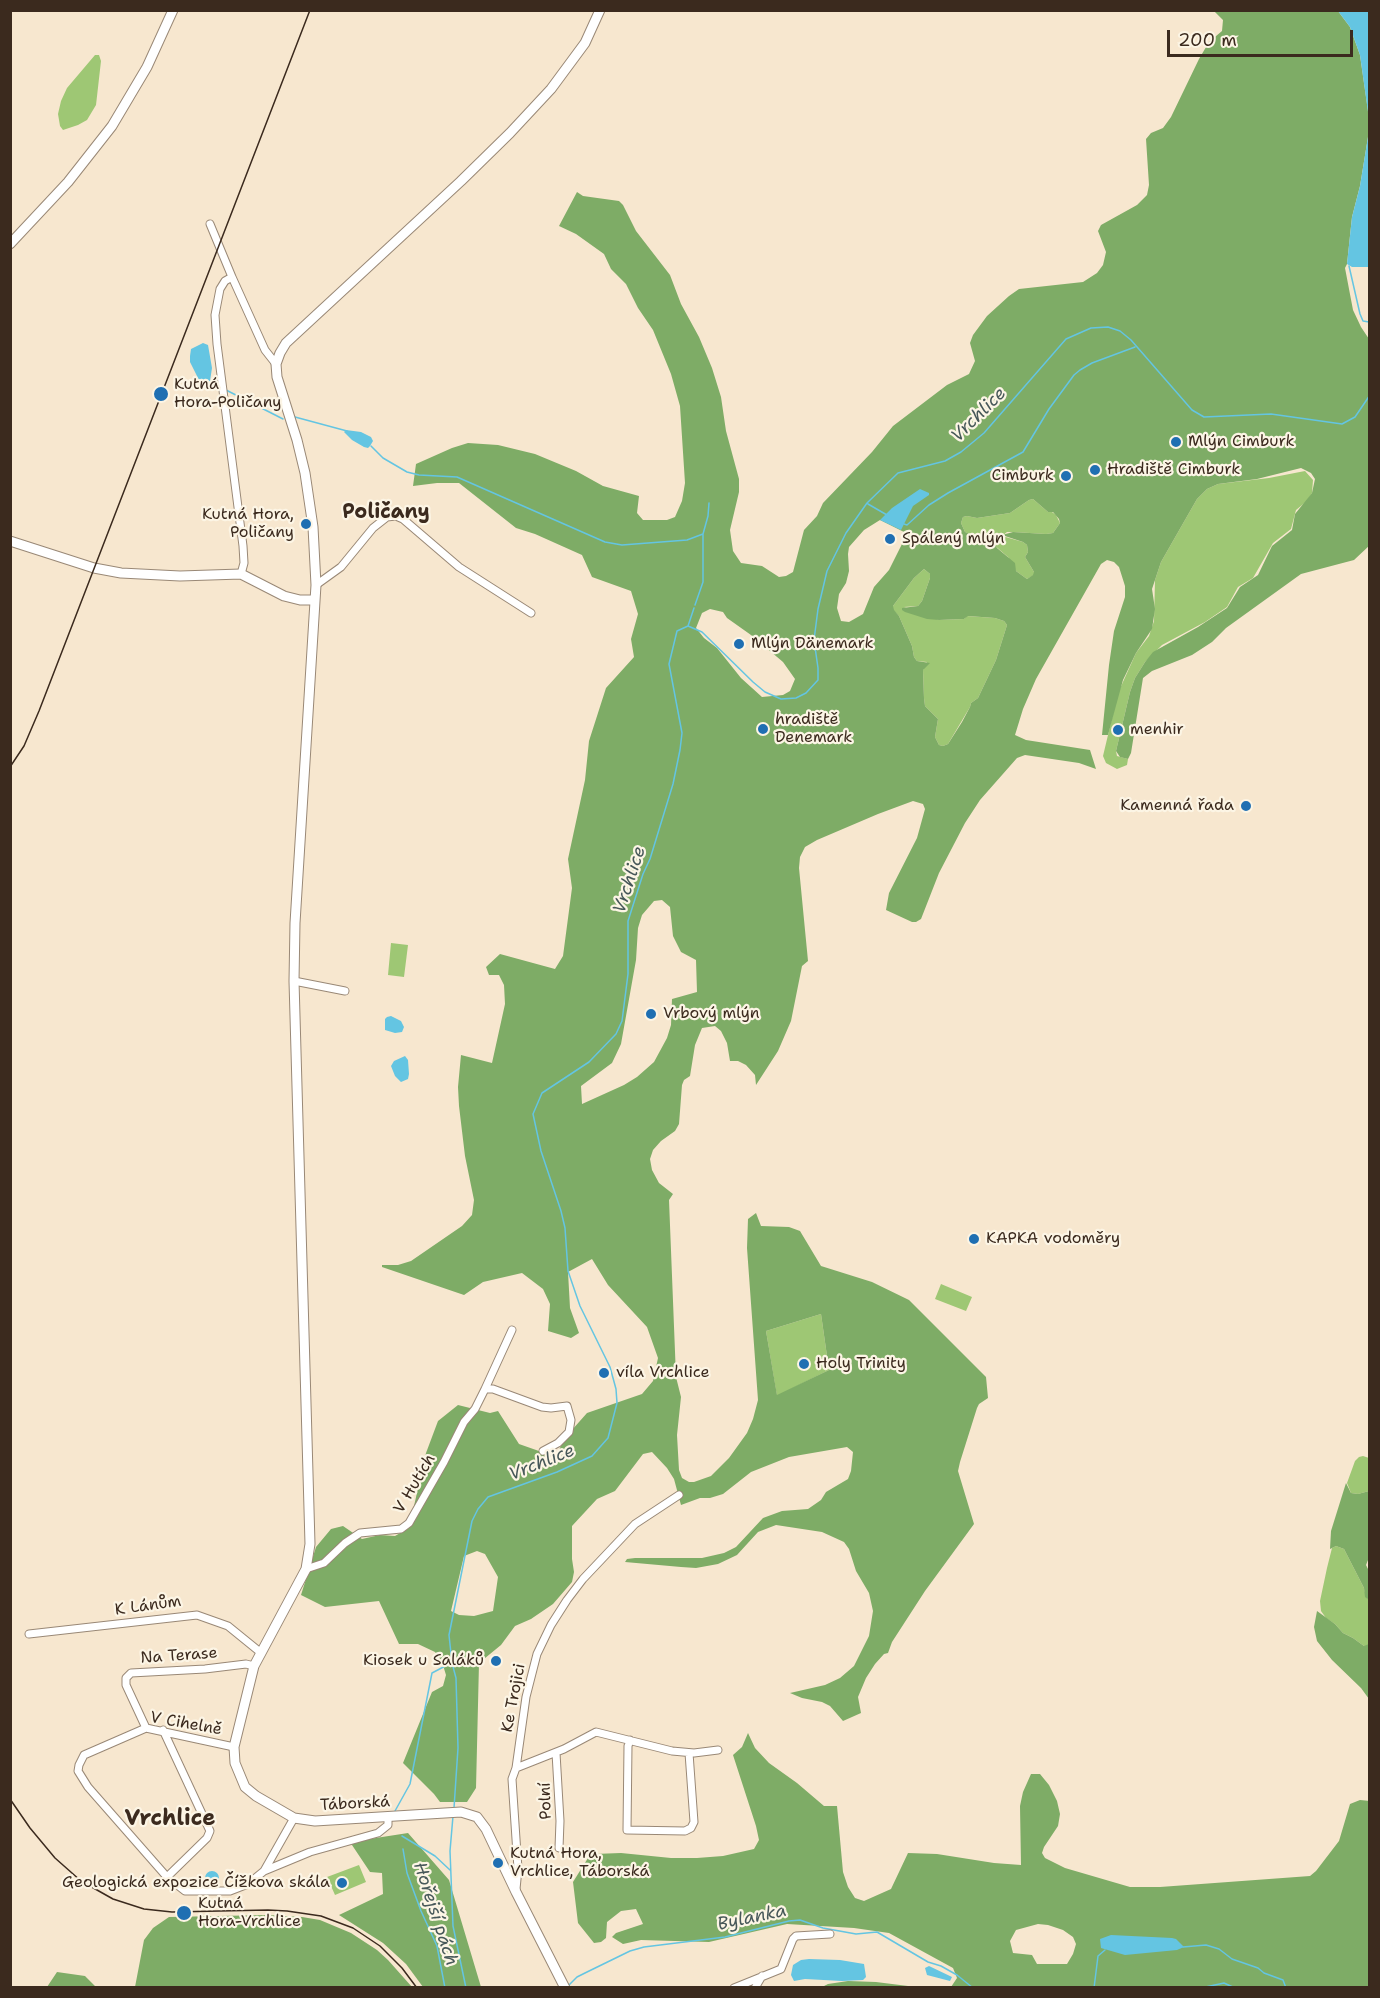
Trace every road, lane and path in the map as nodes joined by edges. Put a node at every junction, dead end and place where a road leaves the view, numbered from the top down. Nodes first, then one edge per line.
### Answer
1 (173, 10) edge
2 (600, 10) edge
3 (210, 224) dead end
4 (10, 244) edge
5 (232, 277) junction
6 (276, 364) junction
7 (10, 541) edge
8 (241, 574) junction
9 (316, 585) junction
10 (314, 600) junction
11 (531, 613) dead end
12 (294, 981) junction
13 (345, 991) dead end
14 (512, 1330) dead end
15 (485, 1389) junction
16 (543, 1451) dead end
17 (679, 1495) dead end
18 (306, 1569) junction
19 (29, 1634) dead end
20 (260, 1652) junction
21 (254, 1666) junction
22 (146, 1728) junction
23 (163, 1730) junction
24 (630, 1740) junction
25 (234, 1747) junction
26 (718, 1750) dead end
27 (556, 1753) junction
28 (689, 1753) junction
29 (516, 1768) junction
30 (388, 1817) junction
31 (294, 1818) junction
32 (559, 1848) dead end
33 (264, 1871) junction
34 (167, 1877) junction
35 (516, 1892) junction
36 (830, 1934) dead end
37 (762, 1976) junction
38 (565, 1986) edge
39 (740, 1986) edge
40 (754, 1988) edge

1 - 4 street
2 - 6 street
3 - 5 street
5 - 6 street
5 - 8 street
6 - 9 street
7 - 8 street
8 - 10 street
9 - 10 street
9 - 11 street
10 - 12 street
12 - 13 street
12 - 18 street
14 - 15 street, V Hutích
15 - 16 street
15 - 18 street, V Hutích
17 - 29 street, Ke Trojici
18 - 20 street, Táborská
19 - 20 street, K Lánům
20 - 21 street, Táborská
21 - 22 street, Na Terase
21 - 25 street, Táborská
22 - 23 street, V Cihelně
22 - 34 street, V Cihelně
23 - 25 street, V Cihelně
23 - 34 street
24 - 27 street
24 - 28 street
24 - 28 street
25 - 31 street, Táborská
26 - 28 street
27 - 29 street
27 - 32 street, Polní
29 - 35 street, Ke Trojici
30 - 31 street, Táborská
30 - 33 street
30 - 35 street, Táborská
31 - 33 street
33 - 34 street
35 - 38 street, Táborská
36 - 37 street
37 - 39 street
37 - 40 street

